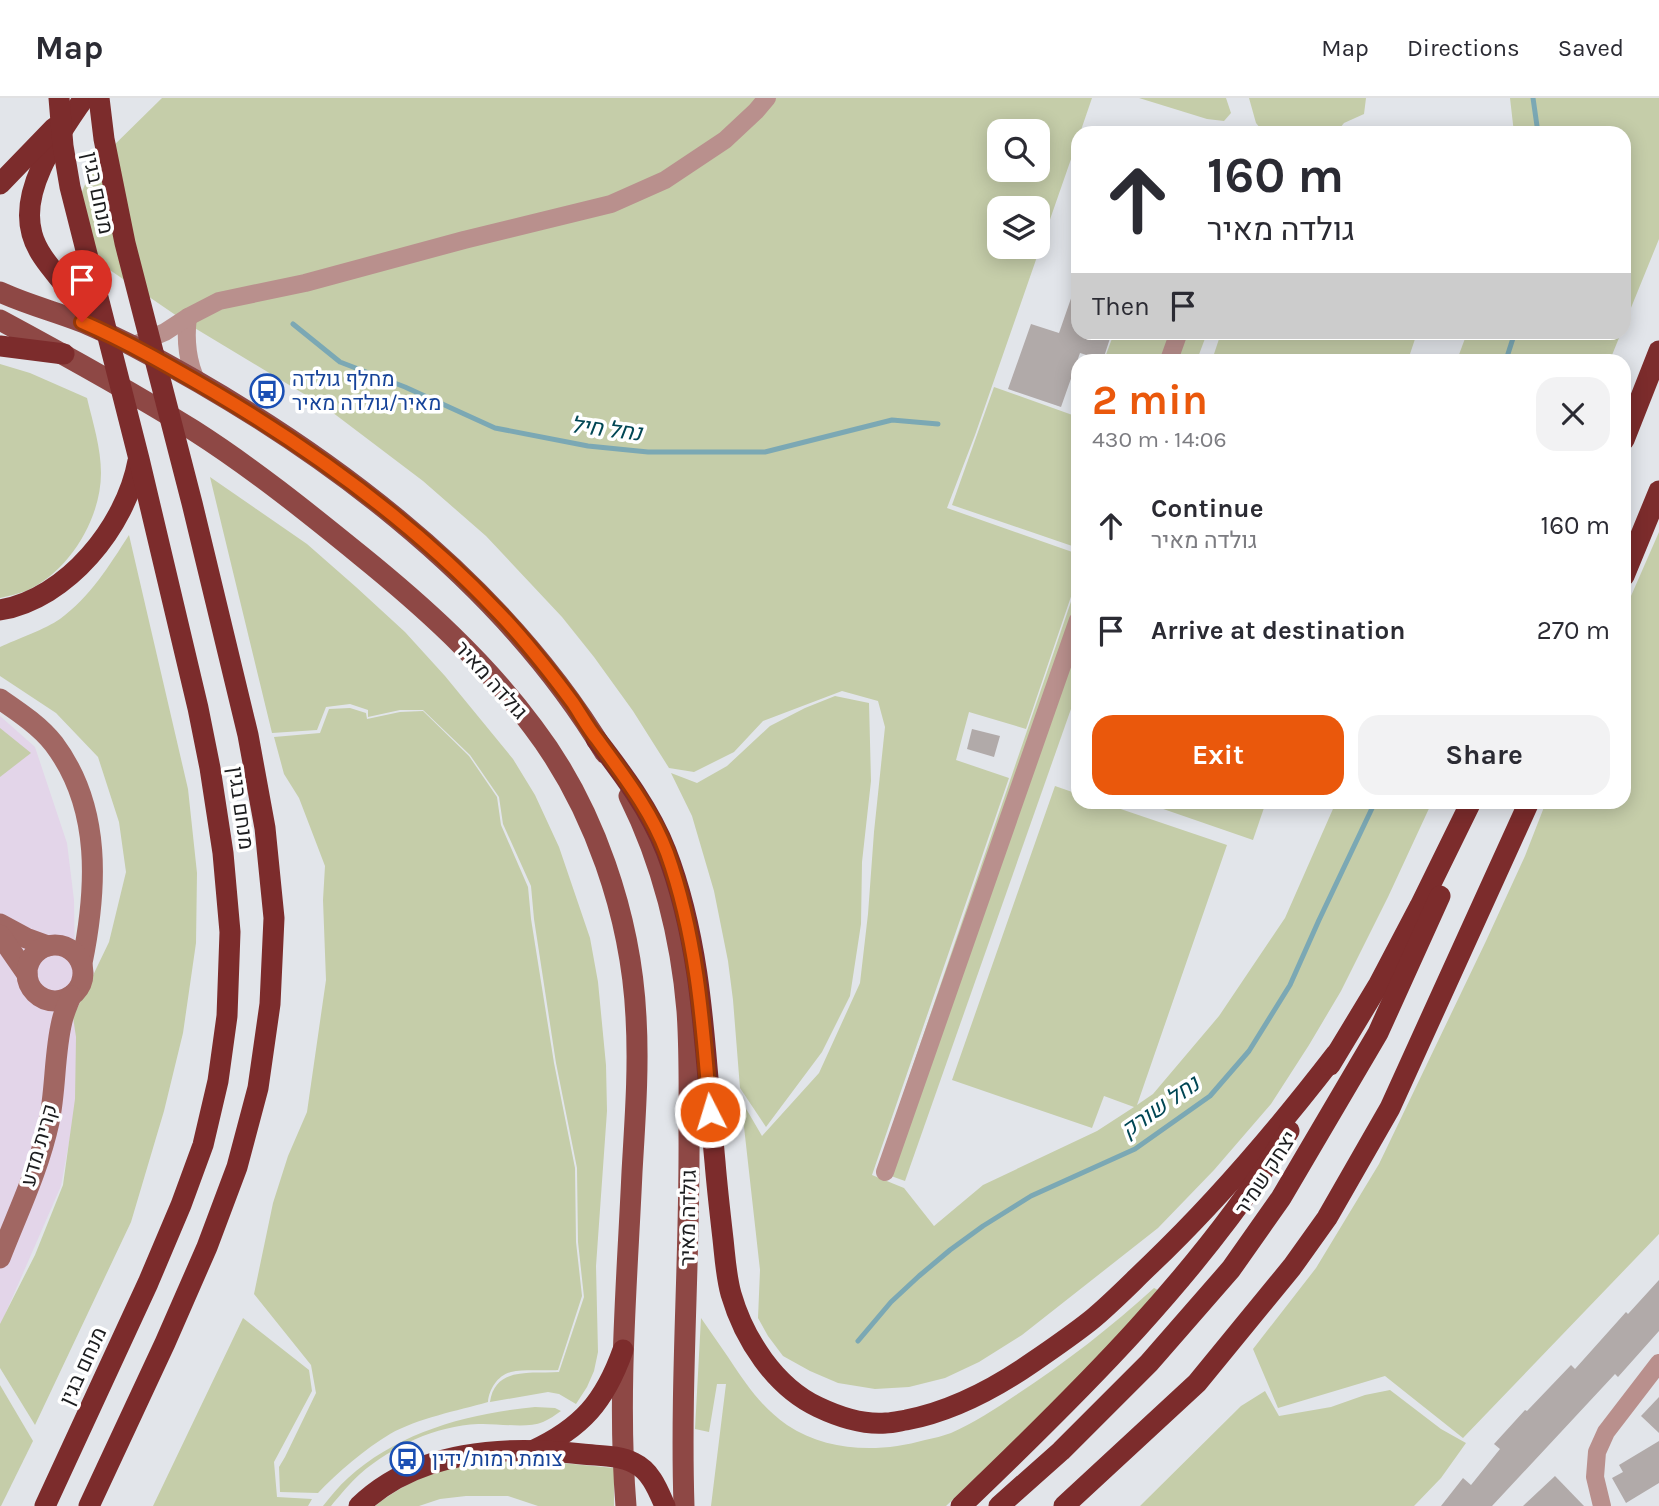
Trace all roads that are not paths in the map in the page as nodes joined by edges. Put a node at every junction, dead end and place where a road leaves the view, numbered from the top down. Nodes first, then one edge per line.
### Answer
1 (59, 98) edge
2 (83, 98) edge
3 (99, 98) edge
4 (767, 98) edge
5 (0, 184) edge
6 (0, 292) edge
7 (188, 317) junction
8 (0, 320) edge
9 (101, 330) junction
10 (0, 346) edge
11 (132, 346) junction
12 (1659, 351) edge
13 (64, 354) junction
14 (197, 382) junction
15 (1631, 422) edge
16 (139, 458) junction
17 (1659, 491) edge
18 (1631, 559) edge
19 (0, 610) edge
20 (1071, 640) edge
21 (0, 699) edge
22 (596, 739) junction
23 (1468, 809) edge
24 (1478, 809) edge
25 (1526, 809) edge
26 (90, 902) junction
27 (0, 924) edge
28 (0, 935) edge
29 (52, 946) junction
30 (82, 963) junction
31 (27, 974) junction
32 (40, 996) junction
33 (71, 996) junction
34 (1336, 1054) junction
35 (56, 1070) junction
36 (885, 1172) dead end
37 (0, 1258) edge
38 (623, 1350) junction
39 (1659, 1363) edge
40 (1196, 1383) junction
41 (531, 1451) junction
42 (622, 1458) junction
43 (46, 1504) edge
44 (89, 1506) edge
45 (359, 1506) edge
46 (626, 1506) edge
47 (665, 1506) edge
48 (684, 1506) edge
49 (961, 1506) edge
50 (999, 1506) edge
51 (1064, 1506) edge
52 (1079, 1506) edge
53 (1602, 1506) edge

1 - 16 highway, מנחם בגין
2 - 5 highway
2 - 9 highway
3 - 44 highway, מנחם בגין
4 - 7 street
6 - 9 main road, גולדה מאיר
7 - 11 street
7 - 14 street
8 - 13 main road, גולדה מאיר
9 - 11 main road, גולדה מאיר
10 - 13 highway
11 - 14 main road, גולדה מאיר
12 - 15 highway
13 - 38 main road, גולדה מאיר
14 - 22 main road, גולדה מאיר
16 - 19 highway
16 - 43 highway, מנחם בגין
17 - 18 highway
20 - 36 street
21 - 26 street
22 - 34 highway
22 - 48 main road, גולדה מאיר
23 - 34 highway
24 - 50 highway, יצחק שמיר
25 - 40 highway
26 - 29 street
26 - 30 street
27 - 29 street
28 - 31 street
29 - 30 street
29 - 31 street
30 - 33 street
31 - 32 street
32 - 33 street
32 - 35 street, קרית מדע
33 - 35 street, קרית מדע
34 - 49 highway
35 - 37 street, קרית מדע
38 - 41 highway
38 - 42 main road, גולדה מאיר
39 - 53 street
40 - 51 highway
40 - 52 highway
41 - 42 highway
41 - 45 highway
42 - 46 main road, גולדה מאיר
42 - 47 highway

